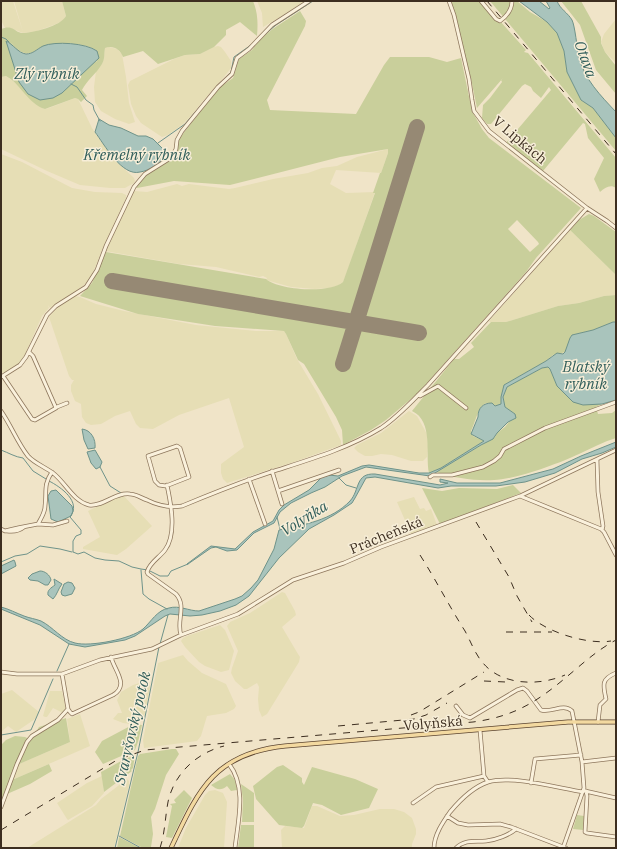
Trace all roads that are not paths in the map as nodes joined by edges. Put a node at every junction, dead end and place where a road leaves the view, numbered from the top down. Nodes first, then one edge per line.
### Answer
1 (309, 1) edge
2 (449, 1) edge
3 (481, 1) edge
4 (512, 1) edge
5 (587, 208) junction
6 (616, 228) edge
7 (29, 352) junction
8 (2, 376) edge
9 (418, 395) junction
10 (616, 402) edge
11 (67, 403) dead end
12 (57, 407) junction
13 (466, 408) dead end
14 (1, 411) edge
15 (616, 450) edge
16 (597, 460) junction
17 (339, 470) dead end
18 (272, 471) junction
19 (52, 472) junction
20 (430, 477) dead end
21 (249, 479) junction
22 (167, 485) junction
23 (278, 491) junction
24 (520, 496) junction
25 (282, 504) dead end
26 (172, 508) junction
27 (67, 521) dead end
28 (38, 524) junction
29 (265, 524) dead end
30 (1, 529) edge
31 (602, 530) junction
32 (615, 549) edge
33 (616, 554) edge
34 (181, 635) junction
35 (111, 657) junction
36 (1, 672) edge
37 (616, 673) edge
38 (62, 674) junction
39 (456, 706) dead end
40 (68, 709) junction
41 (575, 722) junction
42 (598, 722) junction
43 (616, 722) edge
44 (480, 730) junction
45 (581, 755) junction
46 (616, 758) edge
47 (582, 762) junction
48 (229, 764) junction
49 (484, 776) junction
50 (488, 782) junction
51 (531, 783) junction
52 (584, 791) junction
53 (616, 798) edge
54 (413, 803) dead end
55 (1, 807) edge
56 (447, 816) junction
57 (516, 829) junction
58 (616, 837) edge
59 (171, 848) edge
60 (235, 848) edge
61 (434, 848) edge
62 (456, 848) edge
63 (564, 848) edge

1 - 7 street
2 - 5 street, V Lipkách
3 - 4 street
5 - 6 street, V Lipkách
5 - 9 street
7 - 8 street
7 - 12 street
8 - 12 street
9 - 13 street
9 - 18 street
10 - 20 street
11 - 12 street
14 - 19 street
15 - 16 street, Prácheňská
16 - 24 street, Prácheňská
16 - 31 street
17 - 23 street
18 - 21 street
18 - 23 street
19 - 26 street
19 - 28 street
21 - 26 street
21 - 29 street
22 - 22 street
22 - 26 street
23 - 25 street
24 - 31 street
24 - 34 street, Prácheňská
26 - 34 street
27 - 28 street
28 - 30 street
31 - 32 street
32 - 33 street
34 - 35 street, Prácheňská
35 - 38 street, Prácheňská
35 - 40 street
36 - 38 street
37 - 42 street
38 - 40 street
39 - 41 street
40 - 55 street
41 - 42 main road, Volyňská
41 - 44 main road, Volyňská
41 - 45 street
42 - 43 main road, Volyňská
44 - 48 main road, Volyňská
44 - 49 street
45 - 47 street
45 - 51 street
46 - 47 street
47 - 52 street
48 - 59 main road, Volyňská
48 - 60 street
49 - 50 street
49 - 54 street
50 - 51 street
50 - 56 street
51 - 52 street
52 - 53 street
52 - 58 street
52 - 63 street
56 - 57 street
56 - 61 street
57 - 62 street
57 - 63 street

